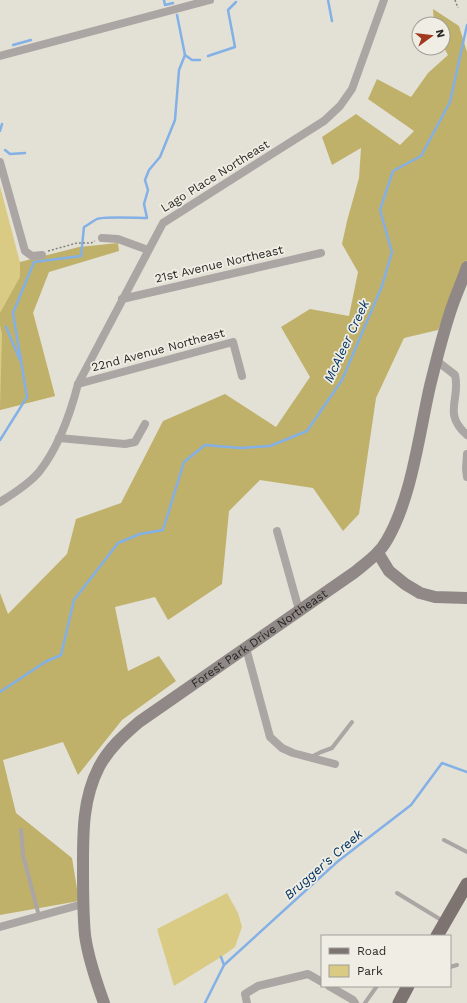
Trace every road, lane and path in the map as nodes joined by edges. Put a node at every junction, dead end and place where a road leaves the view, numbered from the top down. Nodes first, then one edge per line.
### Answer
1 (384, 0) edge
2 (455, 0) edge
3 (205, 1) edge
4 (458, 8) dead end
5 (0, 56) edge
6 (0, 162) edge
7 (102, 238) dead end
8 (88, 243) dead end
9 (148, 250) junction
10 (321, 253) dead end
11 (42, 254) joint
12 (467, 267) edge
13 (122, 298) junction
14 (437, 361) junction
15 (242, 376) dead end
16 (78, 384) junction
17 (144, 424) dead end
18 (467, 435) edge
19 (59, 438) junction
20 (467, 454) edge
21 (467, 477) edge
22 (0, 502) edge
23 (276, 531) dead end
24 (378, 553) junction
25 (467, 598) edge
26 (299, 610) junction
27 (246, 648) junction
28 (352, 722) dead end
29 (311, 758) junction
30 (335, 764) dead end
31 (21, 830) dead end
32 (444, 840) dead end
33 (467, 852) edge
34 (467, 884) edge
35 (397, 893) dead end
36 (83, 904) junction
37 (39, 916) junction
38 (445, 922) junction
39 (0, 927) edge
40 (438, 935) edge
41 (456, 965) dead end
42 (451, 967) edge
43 (321, 981) edge
44 (331, 987) edge
45 (376, 987) edge
46 (407, 987) edge
47 (104, 1003) edge
48 (248, 1003) edge
49 (355, 1003) edge
50 (365, 1003) edge
51 (398, 1003) edge

1 - 9 street, Lago Place Northeast
2 - 4 path
3 - 5 street
6 - 11 street
7 - 9 street
8 - 11 path
9 - 13 street, Lago Place Northeast
10 - 13 street, 21st Avenue Northeast
12 - 14 street, Forest Park Drive Northeast
13 - 16 street, Lago Place Northeast
14 - 18 street
14 - 24 street, Forest Park Drive Northeast
15 - 16 street, 22nd Avenue Northeast
16 - 19 street, Lago Place Northeast
17 - 19 street
19 - 22 street, Lago Place Northeast
20 - 21 street
23 - 26 street
24 - 25 street
24 - 26 street, Forest Park Drive Northeast
26 - 27 street, Forest Park Drive Northeast
27 - 29 street
27 - 36 street, Forest Park Drive Northeast
28 - 29 lane
29 - 30 street
31 - 37 lane
32 - 33 lane
34 - 38 main road
35 - 38 lane
36 - 37 street
36 - 47 street, Forest Park Drive Northeast
37 - 39 street
38 - 40 main road
41 - 42 lane
43 - 48 street
44 - 49 street
45 - 50 lane
46 - 51 main road

